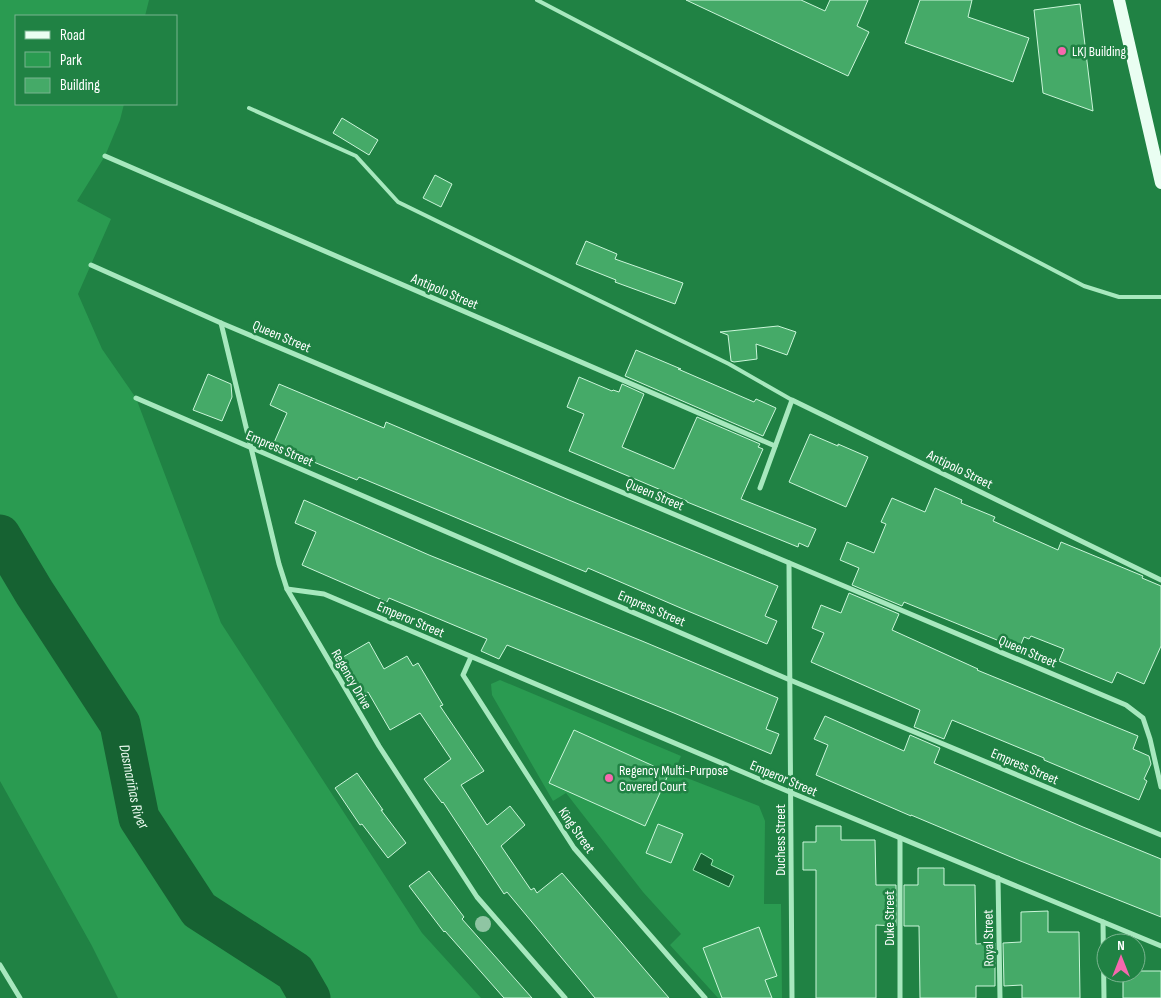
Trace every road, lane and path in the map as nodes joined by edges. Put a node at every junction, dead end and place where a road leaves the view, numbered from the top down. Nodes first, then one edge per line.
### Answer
1 (536, 0) edge
2 (1120, 0) edge
3 (248, 108) dead end
4 (106, 156) dead end
5 (1161, 183) edge
6 (91, 265) dead end
7 (1161, 297) edge
8 (221, 322) junction
9 (136, 398) dead end
10 (792, 400) junction
11 (775, 446) junction
12 (252, 448) junction
13 (760, 488) dead end
14 (789, 563) junction
15 (1161, 580) edge
16 (287, 589) junction
17 (471, 657) junction
18 (790, 680) junction
19 (1161, 787) edge
20 (792, 793) junction
21 (1161, 835) edge
22 (900, 838) junction
23 (998, 878) junction
24 (1103, 922) junction
25 (1161, 946) edge
26 (0, 965) edge
27 (20, 998) edge
28 (565, 998) edge
29 (705, 998) edge
30 (792, 998) edge
31 (900, 998) edge
32 (1000, 998) edge
33 (1104, 998) edge

1 - 7 lane
2 - 5 main road
3 - 10 lane
4 - 11 street, Antipolo Street
6 - 8 street, Queen Street
8 - 12 street, Regency Drive
8 - 14 street, Queen Street
9 - 12 street, Empress Street
10 - 11 street
10 - 15 street, Antipolo Street
11 - 13 street
12 - 16 street, Regency Drive
12 - 18 street, Empress Street
14 - 18 street, Duchess Street
14 - 19 street, Queen Street
16 - 17 street, Emperor Street
16 - 28 street, Regency Drive
17 - 20 street, Emperor Street
17 - 29 street, King Street
18 - 20 street, Duchess Street
18 - 21 street, Empress Street
20 - 22 street, Emperor Street
20 - 30 street, Duchess Street
22 - 23 street, Emperor Street
22 - 31 street, Duke Street
23 - 24 street, Emperor Street
23 - 32 street, Royal Street
24 - 25 street, Emperor Street
24 - 33 street
26 - 27 street

